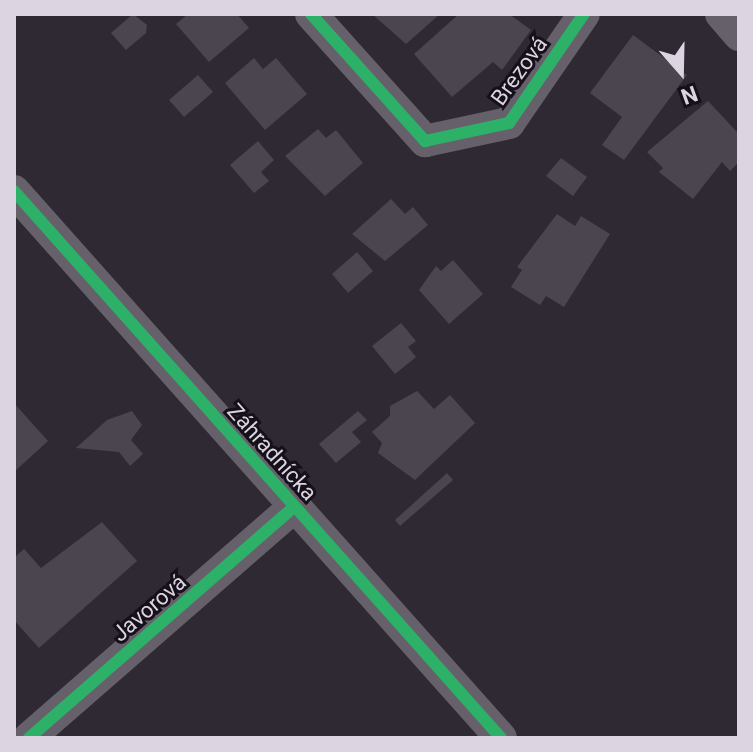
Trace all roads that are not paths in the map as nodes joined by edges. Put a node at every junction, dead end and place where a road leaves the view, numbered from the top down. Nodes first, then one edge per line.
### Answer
1 (311, 14) edge
2 (584, 14) edge
3 (721, 14) edge
4 (739, 35) edge
5 (14, 191) edge
6 (294, 507) junction
7 (14, 726) edge
8 (27, 738) edge
9 (501, 738) edge

1 - 2 street, Brezová
3 - 4 street
5 - 6 street, Záhradnícka
6 - 8 street, Javorová
6 - 9 street, Záhradnícka
7 - 8 street

